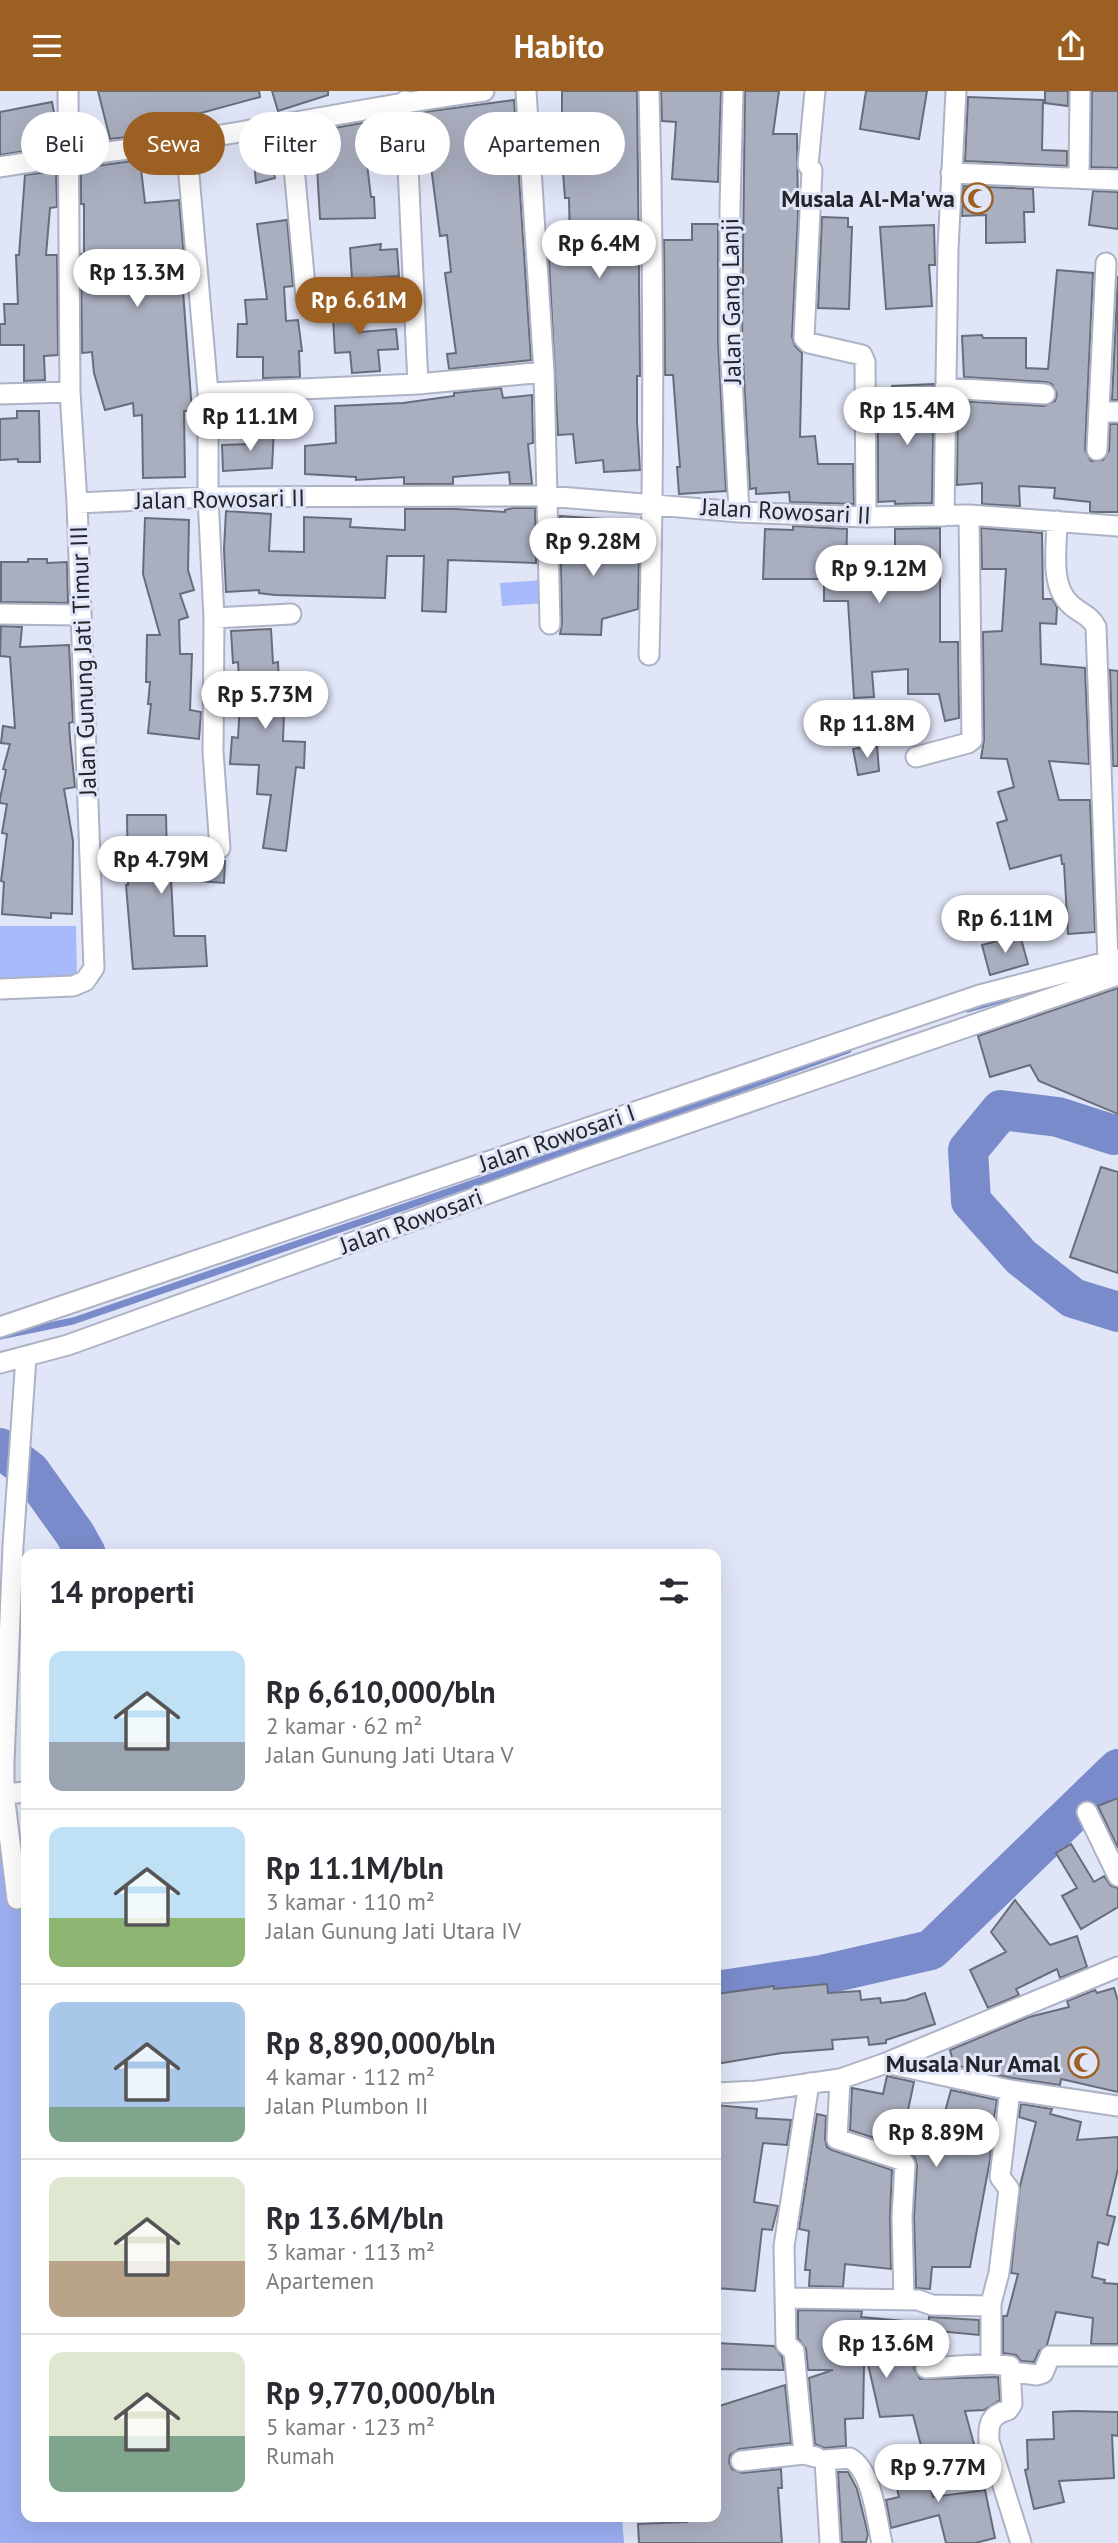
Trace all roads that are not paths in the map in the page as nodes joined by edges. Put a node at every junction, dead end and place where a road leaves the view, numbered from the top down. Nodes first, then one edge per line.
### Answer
1 (68, 91) edge
2 (484, 91) edge
3 (526, 91) edge
4 (649, 91) edge
5 (733, 91) edge
6 (815, 91) edge
7 (956, 91) edge
8 (1080, 91) edge
9 (405, 101) junction
10 (68, 112) edge
11 (341, 114) edge
12 (21, 163) edge
13 (0, 167) edge
14 (951, 173) junction
15 (67, 175) edge
16 (189, 175) edge
17 (295, 175) edge
18 (1079, 177) junction
19 (1118, 180) edge
20 (1106, 263) dead end
21 (306, 297) dead end
22 (1110, 362) edge
23 (544, 372) junction
24 (418, 384) junction
25 (945, 388) junction
26 (71, 392) junction
27 (208, 393) junction
28 (0, 394) edge
29 (1045, 394) dead end
30 (1109, 412) edge
31 (1097, 450) dead end
32 (547, 496) junction
33 (208, 497) junction
34 (77, 503) junction
35 (653, 503) junction
36 (738, 512) junction
37 (969, 515) junction
38 (944, 516) junction
39 (866, 517) junction
40 (1057, 521) junction
41 (1118, 526) edge
42 (0, 614) edge
43 (291, 614) dead end
44 (81, 615) junction
45 (214, 618) junction
46 (550, 624) dead end
47 (649, 655) dead end
48 (916, 757) dead end
49 (220, 848) dead end
50 (1115, 965) edge
51 (0, 989) edge
52 (0, 1327) edge
53 (26, 1357) junction
54 (0, 1363) edge
55 (2, 1762) edge
56 (21, 1793) edge
57 (4, 1794) junction
58 (1087, 1812) dead end
59 (1118, 1876) edge
60 (14, 1900) edge
61 (1118, 1967) edge
62 (886, 2063) junction
63 (840, 2078) junction
64 (809, 2083) junction
65 (1010, 2089) junction
66 (721, 2093) edge
67 (1118, 2106) edge
68 (786, 2298) junction
69 (904, 2300) junction
70 (991, 2306) junction
71 (1118, 2356) edge
72 (991, 2364) junction
73 (926, 2368) dead end
74 (1012, 2372) junction
75 (804, 2453) junction
76 (825, 2460) junction
77 (741, 2461) dead end
78 (830, 2543) edge
79 (882, 2543) edge
80 (1021, 2543) edge

1 - 10 street, Jalan Gunung Jati Timur III
2 - 9 street
3 - 23 street
4 - 35 street
5 - 36 street, Jalan Gang Lanji
6 - 39 street
7 - 14 street
8 - 18 street
9 - 11 street
9 - 24 street
12 - 13 street
14 - 18 street
14 - 25 street
15 - 26 street, Jalan Gunung Jati Timur III
16 - 27 street
17 - 21 street
18 - 19 street
20 - 22 street
22 - 30 street
23 - 24 street
23 - 32 street
24 - 27 street
25 - 29 street
25 - 38 street
26 - 28 street
26 - 34 street, Jalan Gunung Jati Timur III
27 - 33 street
30 - 31 street
32 - 33 street, Jalan Rowosari II
32 - 35 street, Jalan Rowosari II
32 - 46 street
33 - 34 street, Jalan Rowosari II
33 - 45 street
34 - 44 street, Jalan Gunung Jati Timur III
35 - 36 street, Jalan Rowosari II
35 - 47 street
36 - 39 street, Jalan Rowosari II
37 - 38 street, Jalan Rowosari II
37 - 40 street, Jalan Rowosari II
37 - 48 street
38 - 39 street, Jalan Rowosari II
40 - 41 street, Jalan Rowosari II
40 - 50 street
42 - 44 street
43 - 45 street
44 - 51 street, Jalan Gunung Jati Timur III
45 - 49 street
50 - 52 street, Jalan Rowosari I
50 - 53 street, Jalan Rowosari
53 - 54 street, Jalan Rowosari
53 - 55 street
55 - 57 street
56 - 57 street
57 - 60 street
58 - 59 street
61 - 62 street
62 - 63 street
62 - 65 street
63 - 64 street
63 - 69 street
64 - 66 street
64 - 68 street
65 - 67 street
65 - 70 street
68 - 69 street
68 - 75 street
69 - 70 street
70 - 72 street
71 - 74 street
72 - 73 street
72 - 74 street
74 - 80 street
75 - 76 street
75 - 77 street
76 - 78 street
76 - 79 street

